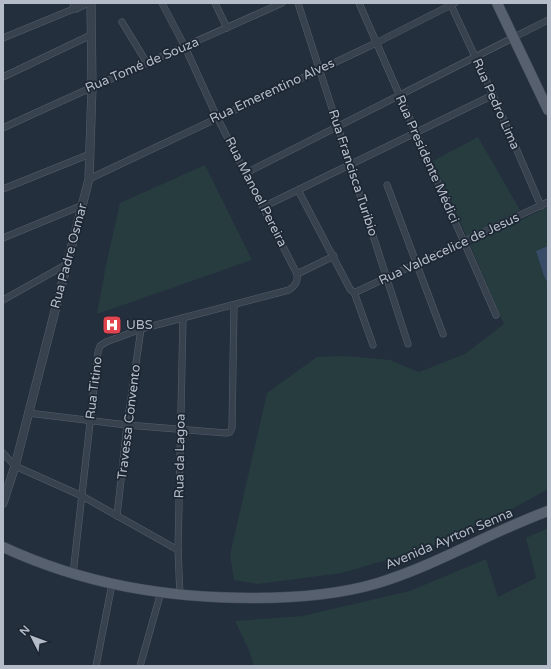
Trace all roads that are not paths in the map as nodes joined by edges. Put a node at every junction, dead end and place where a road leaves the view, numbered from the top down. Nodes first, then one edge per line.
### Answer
1 (86, 3) edge
2 (91, 3) edge
3 (162, 3) edge
4 (215, 3) edge
5 (282, 3) edge
6 (298, 3) edge
7 (359, 3) edge
8 (496, 3) edge
9 (452, 4) edge
10 (75, 5) edge
11 (548, 20) edge
12 (122, 22) dead end
13 (227, 28) junction
14 (91, 36) junction
15 (3, 38) edge
16 (513, 38) junction
17 (376, 43) junction
18 (185, 47) junction
19 (475, 57) junction
20 (147, 63) junction
21 (319, 69) junction
22 (3, 76) edge
23 (92, 87) junction
24 (493, 95) junction
25 (399, 96) junction
26 (548, 110) edge
27 (217, 117) junction
28 (338, 127) junction
29 (3, 128) edge
30 (416, 132) junction
31 (90, 154) junction
32 (350, 164) junction
33 (246, 173) junction
34 (89, 179) junction
35 (387, 185) dead end
36 (3, 189) edge
37 (298, 190) junction
38 (548, 202) edge
39 (83, 205) junction
40 (541, 206) junction
41 (263, 207) junction
42 (3, 238) edge
43 (464, 242) junction
44 (334, 256) junction
45 (67, 264) junction
46 (417, 265) junction
47 (297, 274) junction
48 (387, 278) junction
49 (352, 290) junction
50 (3, 300) edge
51 (234, 305) junction
52 (496, 315) dead end
53 (183, 318) junction
54 (141, 329) junction
55 (443, 334) dead end
56 (408, 344) dead end
57 (373, 345) dead end
58 (28, 413) junction
59 (90, 420) junction
60 (127, 425) junction
61 (180, 429) junction
62 (3, 453) edge
63 (15, 466) junction
64 (82, 496) junction
65 (3, 503) edge
66 (548, 507) edge
67 (548, 511) edge
68 (117, 516) junction
69 (529, 518) junction
70 (3, 547) edge
71 (178, 550) junction
72 (73, 574) junction
73 (112, 584) junction
74 (161, 592) junction
75 (180, 595) junction
76 (96, 666) edge
77 (140, 666) edge

1 - 10 street
2 - 14 street, Rua Padre Osmar
3 - 18 street, Rua Manoel Pereira
4 - 13 street
5 - 13 street, Rua Tomé de Souza
6 - 21 street, Rua Francisca Turibio
7 - 17 street, Rua Presidente Médici
8 - 16 main road
9 - 17 street, Rua Emerentino Alves
9 - 19 street, Rua Pedro Lima
10 - 15 street
11 - 16 street
12 - 20 street
13 - 18 street, Rua Tomé de Souza
14 - 22 street
14 - 23 street, Rua Padre Osmar
16 - 19 street
16 - 26 main road
17 - 21 street, Rua Emerentino Alves
17 - 25 street, Rua Presidente Médici
18 - 20 street, Rua Tomé de Souza
18 - 27 street, Rua Manoel Pereira
19 - 24 street, Rua Pedro Lima
19 - 25 street
20 - 23 street, Rua Tomé de Souza
21 - 27 street, Rua Emerentino Alves
21 - 28 street, Rua Francisca Turibio
23 - 29 street, Rua Tomé de Souza
23 - 31 street, Rua Padre Osmar
24 - 30 street
24 - 40 street, Rua Pedro Lima
25 - 28 street
25 - 30 street, Rua Presidente Médici
27 - 33 street, Rua Manoel Pereira
27 - 34 street, Rua Emerentino Alves
28 - 32 street, Rua Francisca Turibio
28 - 33 street
30 - 32 street
30 - 43 street, Rua Presidente Médici
31 - 34 street, Rua Padre Osmar
31 - 36 street
32 - 37 street
32 - 48 street, Rua Francisca Turibio
33 - 41 street, Rua Manoel Pereira
34 - 39 street, Rua Padre Osmar
35 - 46 street
37 - 41 street
37 - 44 street
38 - 40 street, Rua Valdecelice de Jesus
39 - 42 street
39 - 45 street, Rua Padre Osmar
40 - 43 street, Rua Valdecelice de Jesus
41 - 47 street, Rua Manoel Pereira
43 - 46 street, Rua Valdecelice de Jesus
43 - 52 street, Rua Presidente Médici
44 - 47 street
44 - 49 street
45 - 50 street
45 - 58 street, Rua Padre Osmar
46 - 48 street, Rua Valdecelice de Jesus
46 - 55 street
47 - 51 street, Rua Titino
48 - 49 street, Rua Valdecelice de Jesus
48 - 56 street, Rua Francisca Turibio
49 - 57 street
51 - 53 street, Rua Titino
51 - 61 street
53 - 54 street, Rua Titino
53 - 61 street, Rua da Lagoa
54 - 59 street, Rua Titino
54 - 60 street, Travessa Convento
58 - 59 street
58 - 63 street, Rua Padre Osmar
59 - 60 street
59 - 64 street, Rua Titino
60 - 61 street
60 - 68 street, Travessa Convento
61 - 71 street, Rua da Lagoa
62 - 63 street
63 - 64 street
63 - 65 street, Rua Padre Osmar
64 - 68 street
64 - 72 street, Rua Titino
66 - 69 main road, Avenida Ayrton Senna
67 - 69 main road, Avenida Ayrton Senna
68 - 71 street
69 - 75 main road, Avenida Ayrton Senna
70 - 72 main road, Avenida Ayrton Senna
71 - 75 street, Rua da Lagoa
72 - 73 main road, Avenida Ayrton Senna
73 - 74 main road, Avenida Ayrton Senna
73 - 76 street
74 - 75 main road, Avenida Ayrton Senna
74 - 77 street

